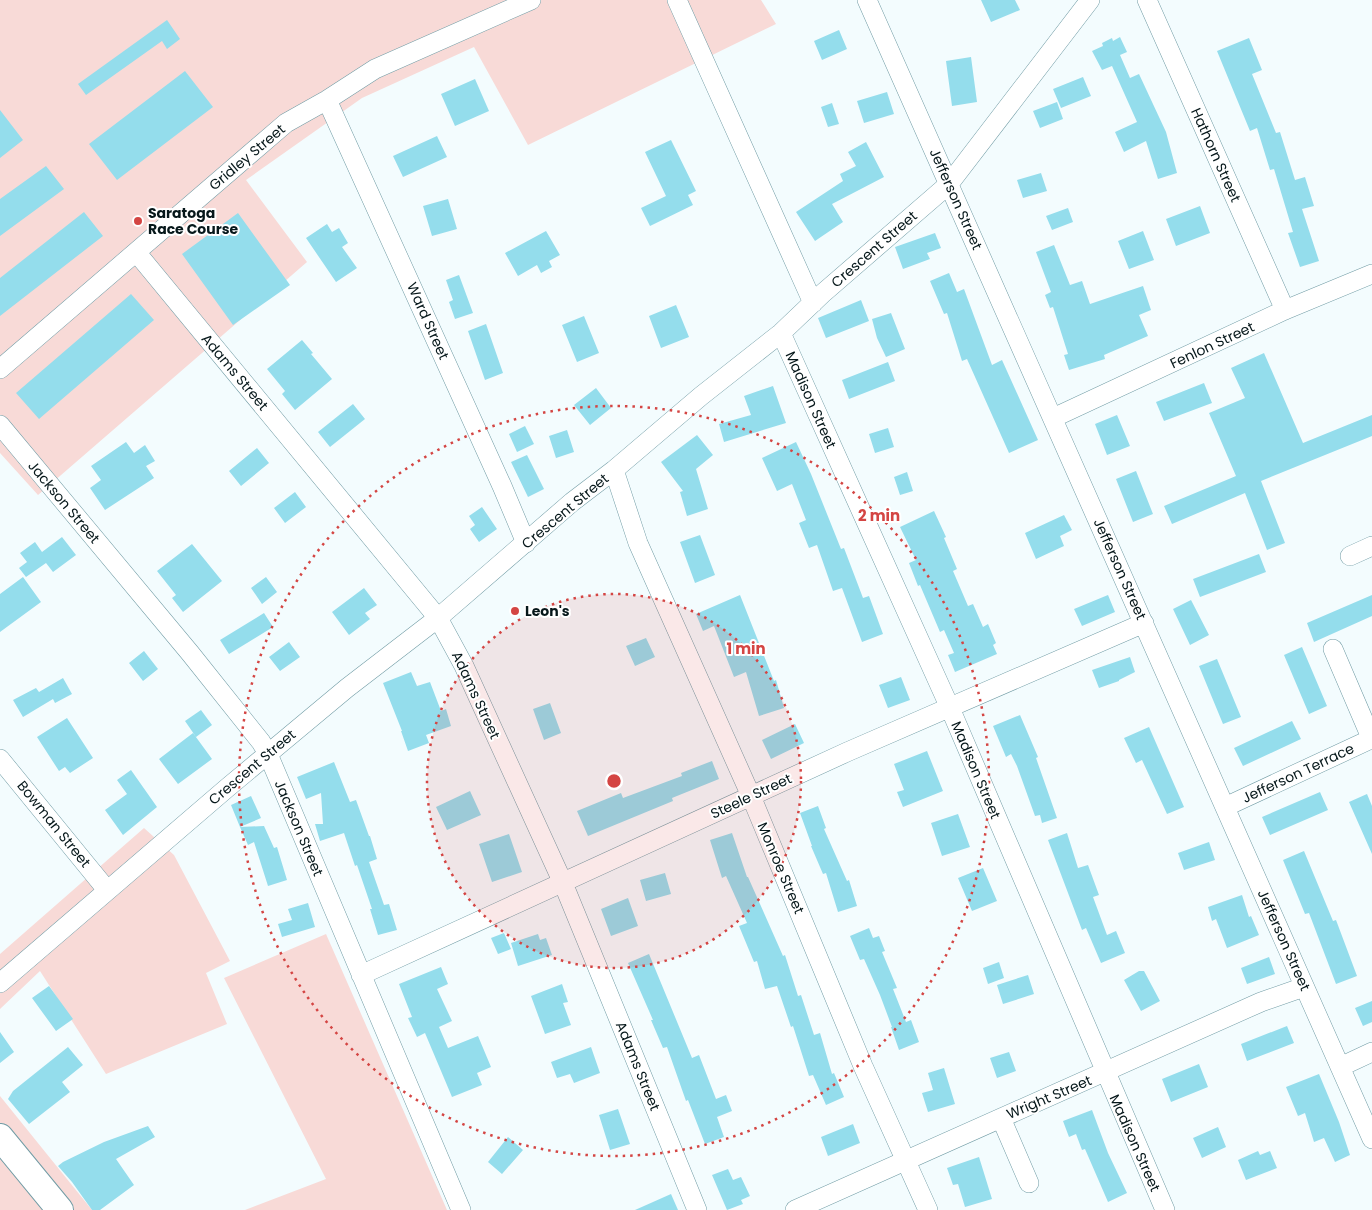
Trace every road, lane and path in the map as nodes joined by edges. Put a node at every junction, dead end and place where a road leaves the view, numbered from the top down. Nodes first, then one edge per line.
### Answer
1 (531, 0) edge
2 (677, 0) edge
3 (867, 0) edge
4 (1090, 0) edge
5 (1147, 0) edge
6 (327, 100) junction
7 (949, 184) junction
8 (136, 252) junction
9 (1372, 274) edge
10 (813, 303) junction
11 (1285, 310) junction
12 (780, 333) junction
13 (0, 369) edge
14 (1053, 418) junction
15 (0, 425) edge
16 (614, 470) junction
17 (526, 542) junction
18 (1372, 546) edge
19 (1350, 556) dead end
20 (438, 618) junction
21 (1144, 623) junction
22 (1333, 650) dead end
23 (950, 708) junction
24 (1372, 740) edge
25 (268, 754) junction
26 (0, 759) edge
27 (751, 796) junction
28 (1225, 807) junction
29 (563, 883) junction
30 (107, 890) junction
31 (361, 975) junction
32 (0, 983) edge
33 (1304, 987) junction
34 (1372, 1052) edge
35 (1340, 1067) junction
36 (1105, 1073) junction
37 (1001, 1118) junction
38 (0, 1137) edge
39 (1372, 1139) edge
40 (906, 1160) junction
41 (1029, 1183) dead end
42 (60, 1210) edge
43 (461, 1210) edge
44 (697, 1210) edge
45 (795, 1210) edge
46 (928, 1210) edge
47 (1165, 1210) edge

1 - 6 street, Gridley Street
2 - 10 street
3 - 7 street, Jefferson Street
4 - 7 street, Crescent Street
5 - 11 street, Hathorn Street
6 - 8 street, Gridley Street
6 - 17 street, Ward Street
7 - 10 street, Crescent Street
7 - 14 street, Jefferson Street
8 - 13 street, Gridley Street
8 - 20 street, Adams Street
9 - 11 street, Fenlon Street
10 - 12 street, Crescent Street
11 - 14 street, Fenlon Street
12 - 16 street, Crescent Street
12 - 23 street, Madison Street
14 - 21 street, Jefferson Street
15 - 25 street, Jackson Street
16 - 17 street, Crescent Street
16 - 27 street, Monroe Street
17 - 20 street, Crescent Street
18 - 19 street
20 - 25 street, Crescent Street
20 - 29 street, Adams Street
21 - 23 street, Steele Street
21 - 28 street, Jefferson Street
22 - 24 street, Jefferson Terrace
23 - 27 street, Steele Street
23 - 36 street, Madison Street
24 - 28 street, Jefferson Terrace
25 - 30 street, Crescent Street
25 - 31 street, Jackson Street
26 - 30 street, Bowman Street
27 - 29 street, Steele Street
27 - 40 street, Monroe Street
28 - 33 street, Jefferson Street
29 - 31 street, Steele Street
29 - 44 street, Adams Street
30 - 32 street, Crescent Street
31 - 43 street, Jackson Street
33 - 35 street, Jefferson Street
33 - 36 street, Wright Street
34 - 35 street
35 - 39 street, Jefferson Street
36 - 37 street, Wright Street
36 - 47 street, Madison Street
37 - 40 street, Wright Street
37 - 41 street
38 - 42 street
40 - 45 street, Wright Street
40 - 46 street, Monroe Street

